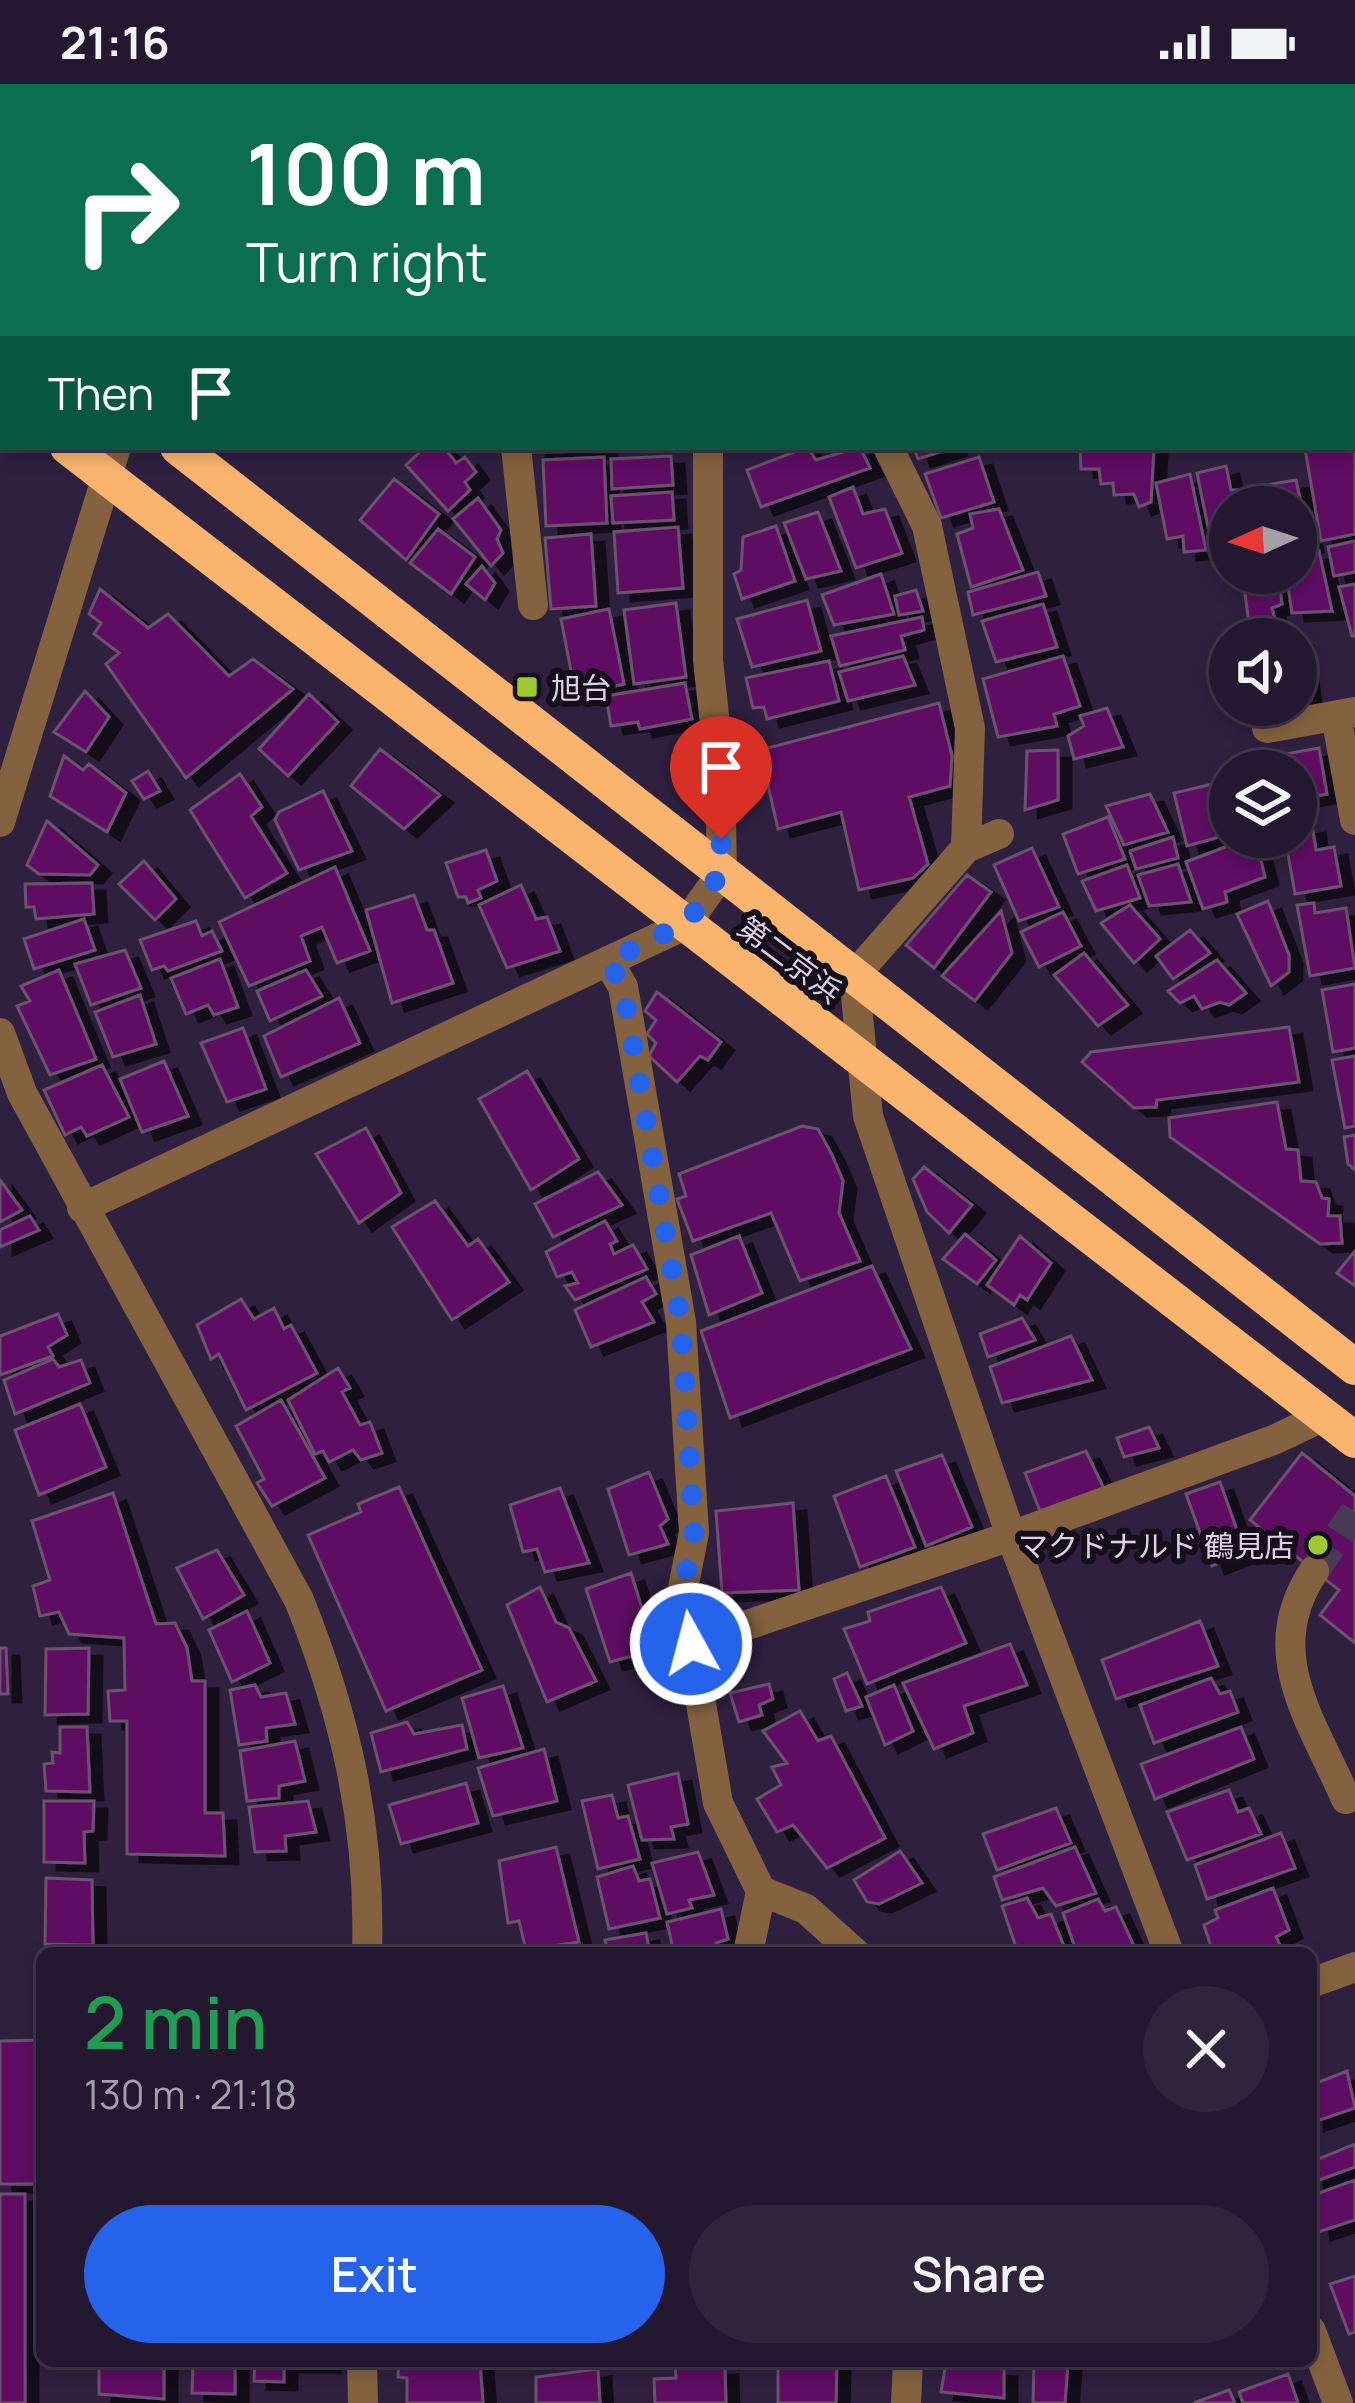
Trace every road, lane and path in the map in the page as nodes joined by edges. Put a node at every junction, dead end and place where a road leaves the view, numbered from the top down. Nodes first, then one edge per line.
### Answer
1 (77, 450) edge
2 (182, 450) edge
3 (516, 450) edge
4 (708, 450) edge
5 (889, 450) edge
6 (111, 462) edge
7 (533, 605) dead end
8 (1345, 714) edge
9 (13, 726) edge
10 (1268, 728) dead end
11 (1355, 820) edge
12 (0, 822) edge
13 (999, 834) dead end
14 (966, 848) junction
15 (722, 873) junction
16 (686, 925) junction
17 (608, 961) junction
18 (854, 976) junction
19 (0, 1033) edge
20 (865, 1060) junction
21 (7, 1070) edge
22 (82, 1208) junction
23 (1355, 1367) edge
24 (1324, 1416) junction
25 (1355, 1440) edge
26 (1011, 1536) junction
27 (1314, 1571) tunnel mouth
28 (691, 1644) junction
29 (1352, 1805) edge
30 (761, 1891) junction
31 (367, 1947) edge
32 (749, 1947) edge
33 (848, 1947) edge
34 (1166, 1947) edge
35 (1355, 1967) edge
36 (1317, 1981) edge
37 (1317, 2348) edge
38 (1355, 2355) edge
39 (362, 2367) edge
40 (908, 2367) edge
41 (1324, 2367) junction
42 (363, 2403) edge
43 (906, 2403) edge
44 (1338, 2403) edge

1 - 6 highway, 第二京浜
2 - 15 highway, 第二京浜
3 - 7 street
4 - 15 street
5 - 14 street
6 - 9 street
6 - 16 highway, 第二京浜
8 - 10 street
8 - 11 street
9 - 12 street
13 - 14 street
14 - 18 street
15 - 16 street
15 - 18 highway, 第二京浜
16 - 17 street
16 - 20 highway, 第二京浜
17 - 22 street
17 - 28 street
18 - 20 street
18 - 23 highway, 第二京浜
19 - 21 street
20 - 24 highway, 第二京浜
20 - 26 street
21 - 22 street
22 - 31 street
24 - 25 highway, 第二京浜
24 - 26 street
26 - 28 street
26 - 34 street
27 - 29 street
28 - 30 street
30 - 32 street
30 - 33 street
35 - 36 street
37 - 41 street
38 - 41 street
39 - 42 street
40 - 43 street
41 - 44 street

